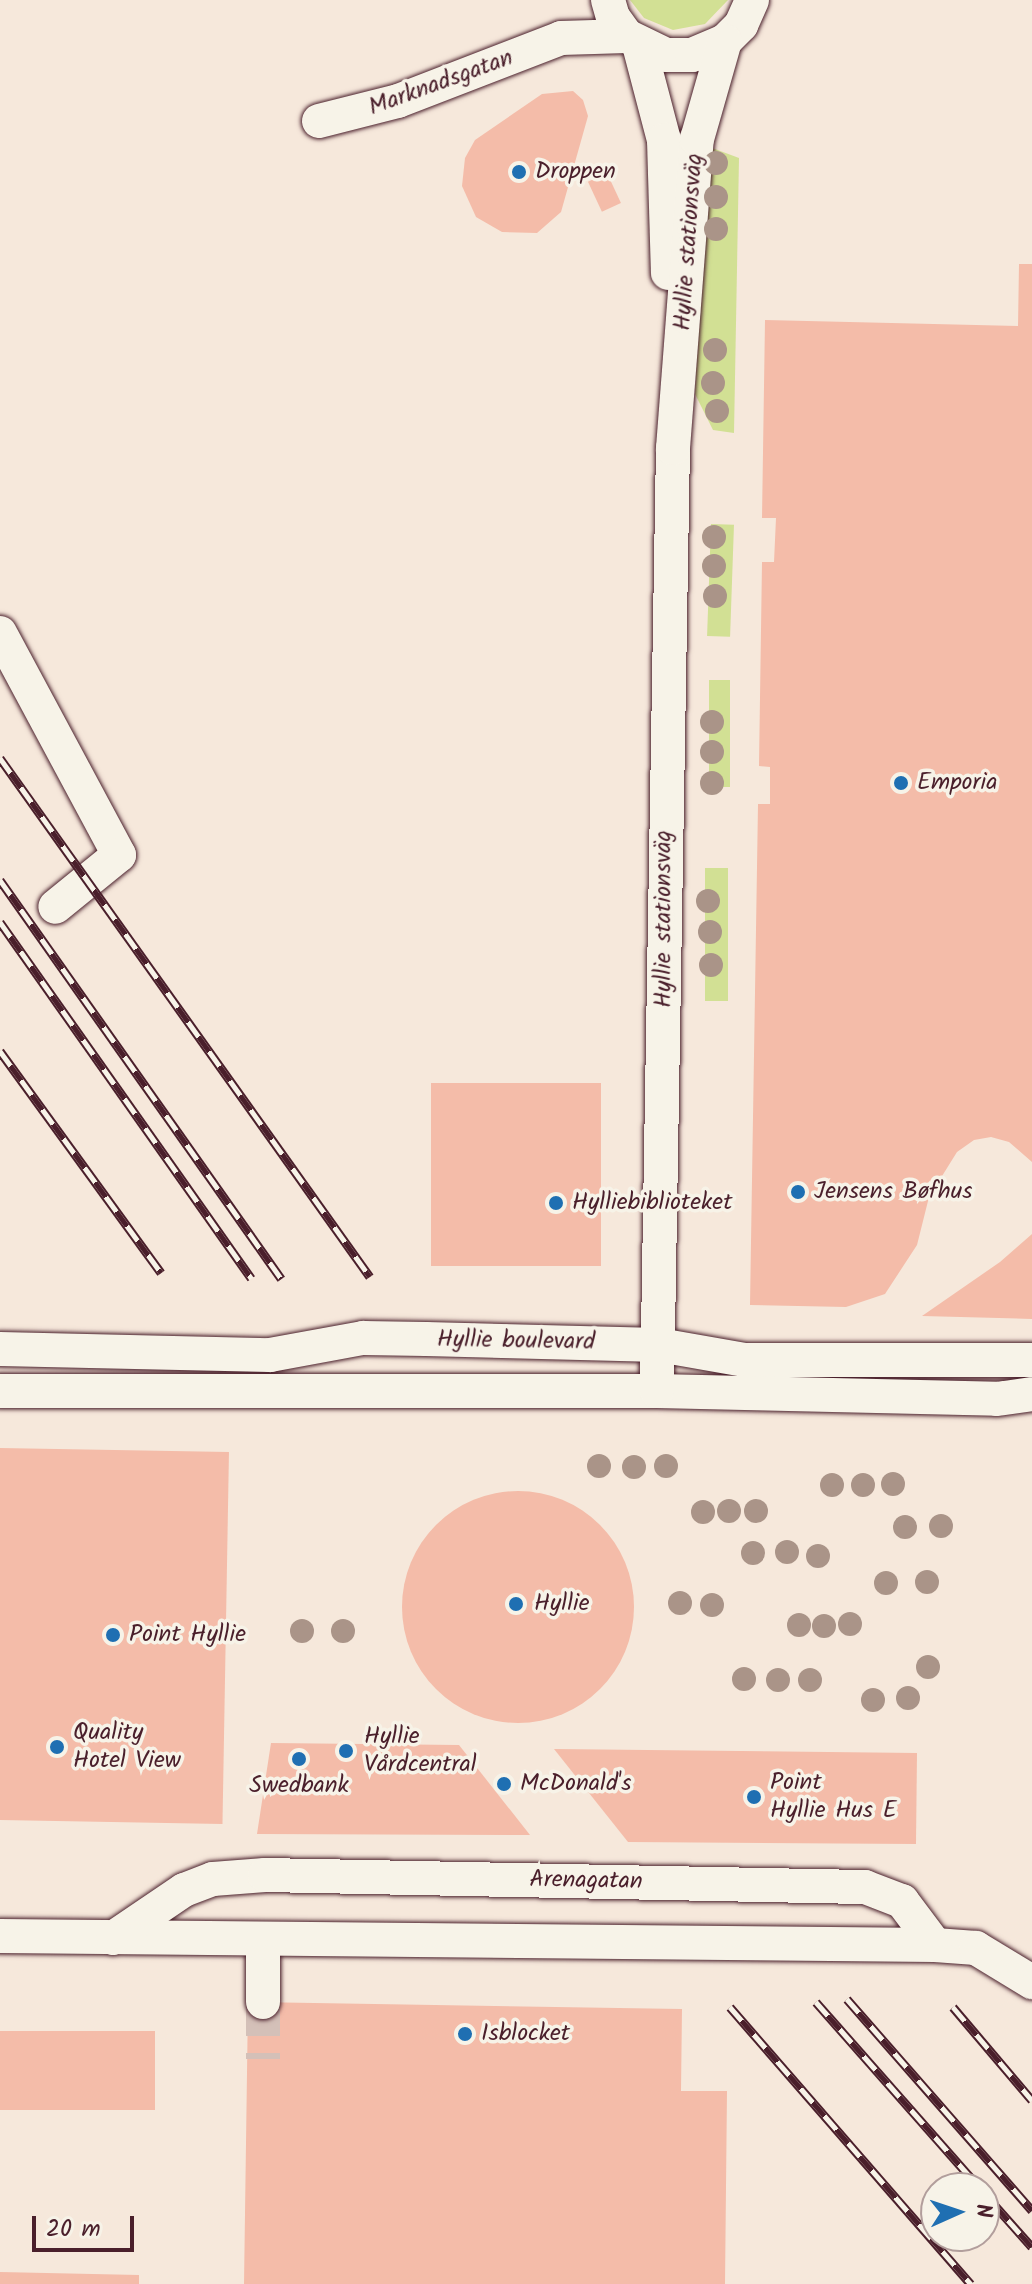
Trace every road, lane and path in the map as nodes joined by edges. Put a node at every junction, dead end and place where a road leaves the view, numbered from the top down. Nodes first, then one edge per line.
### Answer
1 (593, 0) edge
2 (608, 0) edge
3 (752, 0) edge
4 (561, 38) junction
5 (633, 40) junction
6 (725, 41) junction
7 (319, 121) dead end
8 (673, 448) junction
9 (0, 633) edge
10 (55, 907) dead end
11 (659, 1345) junction
12 (0, 1349) edge
13 (1032, 1360) edge
14 (0, 1391) edge
15 (657, 1391) junction
16 (1032, 1394) edge
17 (213, 1879) junction
18 (0, 1936) edge
19 (113, 1938) junction
20 (218, 1938) junction
21 (263, 1939) junction
22 (935, 1945) junction
23 (1032, 1982) edge
24 (263, 2002) tunnel mouth

1 - 4 street, Marknadsgatan
2 - 5 street, Hyllie stationsväg
3 - 6 street
4 - 5 street, Marknadsgatan
4 - 7 street, Marknadsgatan
5 - 6 street, Marknadsgatan
5 - 8 street, Hyllie stationsväg
6 - 8 street, Hyllie stationsväg
8 - 11 street, Hyllie stationsväg
9 - 10 street
11 - 12 street, Hyllie boulevard
11 - 13 street, Hyllie boulevard
11 - 15 street, Hyllie stationsväg
14 - 15 street, Hyllie boulevard
15 - 16 street, Hyllie boulevard
17 - 19 street, Arenagatan
17 - 20 street
17 - 22 street, Arenagatan
18 - 19 street
19 - 20 street
20 - 21 street
21 - 22 street
21 - 24 street
22 - 23 street

